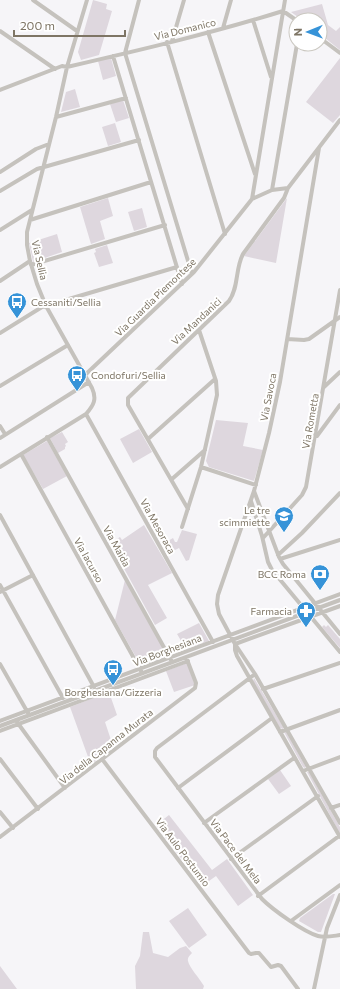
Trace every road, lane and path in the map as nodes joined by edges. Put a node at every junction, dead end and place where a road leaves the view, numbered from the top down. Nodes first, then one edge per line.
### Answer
1 (33, 0) edge
2 (87, 0) edge
3 (139, 0) edge
4 (184, 0) edge
5 (231, 0) edge
6 (285, 0) edge
7 (283, 11) junction
8 (288, 14) edge
9 (253, 20) junction
10 (223, 28) junction
11 (0, 31) edge
12 (77, 31) junction
13 (208, 32) junction
14 (170, 41) junction
15 (328, 44) edge
16 (296, 52) edge
17 (124, 53) junction
18 (340, 53) edge
19 (113, 56) junction
20 (67, 67) junction
21 (54, 69) junction
22 (271, 78) junction
23 (1, 89) edge
24 (126, 98) junction
25 (56, 117) junction
26 (340, 120) edge
27 (139, 140) junction
28 (49, 144) junction
29 (319, 148) junction
30 (43, 168) junction
31 (0, 172) edge
32 (255, 175) junction
33 (152, 182) junction
34 (288, 188) junction
35 (272, 190) junction
36 (0, 191) edge
37 (252, 199) junction
38 (32, 210) junction
39 (30, 220) junction
40 (165, 225) junction
41 (0, 230) edge
42 (225, 234) junction
43 (31, 263) junction
44 (177, 267) junction
45 (192, 274) junction
46 (0, 281) edge
47 (182, 284) junction
48 (340, 290) edge
49 (46, 306) junction
50 (340, 318) edge
51 (335, 321) junction
52 (199, 330) junction
53 (0, 333) edge
54 (287, 339) junction
55 (68, 345) junction
56 (340, 372) edge
57 (85, 375) junction
58 (215, 379) junction
59 (89, 382) junction
60 (0, 386) edge
61 (324, 388) junction
62 (340, 405) edge
63 (86, 414) junction
64 (0, 426) edge
65 (5, 434) junction
66 (0, 438) edge
67 (47, 438) junction
68 (315, 438) junction
69 (148, 439) junction
70 (205, 450) junction
71 (21, 454) junction
72 (0, 467) edge
73 (201, 467) junction
74 (172, 479) junction
75 (256, 485) junction
76 (254, 491) junction
77 (340, 493) edge
78 (251, 500) junction
79 (188, 509) junction
80 (0, 515) edge
81 (182, 527) dead end
82 (270, 531) junction
83 (263, 538) junction
84 (340, 540) edge
85 (279, 557) junction
86 (33, 575) junction
87 (0, 585) edge
88 (2, 591) edge
89 (340, 594) edge
90 (340, 600) edge
91 (314, 604) junction
92 (340, 606) edge
93 (303, 608) junction
94 (318, 608) junction
95 (322, 612) junction
96 (307, 613) junction
97 (310, 617) junction
98 (340, 634) edge
99 (232, 637) junction
100 (213, 641) junction
101 (236, 644) junction
102 (216, 646) junction
103 (340, 652) edge
104 (187, 659) junction
105 (171, 660) junction
106 (340, 663) edge
107 (0, 664) edge
108 (141, 671) junction
109 (255, 674) junction
110 (249, 677) junction
111 (94, 686) junction
112 (263, 688) junction
113 (96, 690) junction
114 (63, 697) junction
115 (66, 702) junction
116 (340, 710) edge
117 (28, 713) junction
118 (272, 718) junction
119 (0, 721) edge
120 (16, 722) junction
121 (0, 726) edge
122 (287, 730) junction
123 (0, 731) edge
124 (280, 732) junction
125 (340, 757) edge
126 (294, 758) junction
127 (0, 759) edge
128 (102, 759) junction
129 (309, 769) junction
130 (303, 771) junction
131 (65, 788) junction
132 (178, 788) junction
133 (318, 796) junction
134 (340, 805) edge
135 (331, 808) junction
136 (38, 809) junction
137 (0, 812) edge
138 (204, 823) junction
139 (340, 823) edge
140 (13, 828) junction
141 (340, 836) edge
142 (0, 837) edge
143 (231, 859) junction
144 (340, 885) edge
145 (340, 895) edge
146 (258, 896) junction
147 (291, 921) junction
148 (340, 935) edge
149 (325, 937) junction
150 (298, 989) edge
151 (314, 989) edge

1 - 12 street
2 - 12 street, Via Sellia
3 - 17 street
4 - 14 street
5 - 10 street
6 - 7 street
7 - 8 street
7 - 9 street, Via Domanico
7 - 22 street
9 - 10 street, Via Domanico
9 - 22 street
10 - 13 street, Via Domanico
11 - 21 street
12 - 20 street, Via Sellia
13 - 14 street, Via Domanico
13 - 32 street
14 - 17 street, Via Domanico
14 - 42 street
15 - 18 street
16 - 35 street
17 - 19 street, Via Domanico
17 - 45 street
19 - 20 street, Via Domanico
19 - 24 street
20 - 21 street, Via Domanico
20 - 25 street, Via Sellia
21 - 23 street, Via Domanico
22 - 32 street
24 - 25 street
24 - 27 street
25 - 28 street, Via Sellia
26 - 29 street, Via Mandanici
27 - 30 street
27 - 33 street
28 - 30 street, Via Sellia
28 - 31 street
29 - 34 street, Via Mandanici
29 - 54 street, Via Savoca
30 - 36 street
30 - 38 street, Via Sellia
32 - 37 street
33 - 39 street
33 - 40 street
34 - 35 street, Via Guardia Piemontese
34 - 52 street, Via Mandanici
35 - 37 street, Via Guardia Piemontese
37 - 42 street, Via Guardia Piemontese
38 - 39 street, Via Sellia
38 - 41 street
39 - 43 street, Via Sellia
40 - 43 street
40 - 44 street
42 - 45 street, Via Guardia Piemontese
43 - 46 street
43 - 49 street, Via Sellia
44 - 47 street
44 - 49 street
45 - 47 street, Via Guardia Piemontese
47 - 57 street, Via Guardia Piemontese
48 - 51 street, Via Rometta
49 - 53 street
49 - 55 street, Via Sellia
50 - 51 street
51 - 54 street
51 - 61 street, Via Rometta
52 - 58 street
52 - 69 street, Via Mandanici
54 - 75 street, Via Savoca
55 - 57 street, Via Sellia
55 - 60 street
56 - 61 street
57 - 59 street, Via Sellia
58 - 69 street
58 - 70 street
59 - 63 street, Via Sellia
59 - 65 street
61 - 68 street, Via Rometta
62 - 68 street
63 - 67 street
63 - 100 street, Via Mesoraca
64 - 65 street
65 - 66 street
67 - 71 street
67 - 105 street, Via Maida
68 - 82 street, Via Rometta
69 - 74 street, Via Mandanici
70 - 73 street
70 - 74 street
71 - 72 street
71 - 108 street, Via Iacurso
73 - 75 street
73 - 79 street
74 - 79 street, Via Mandanici
75 - 76 street, Via Savoca
76 - 78 street, Via Savoca
76 - 82 street
77 - 85 street
78 - 83 street
78 - 99 street, Via Savoca
79 - 81 street
80 - 86 street
82 - 83 street, Via Rometta
82 - 85 street
83 - 93 street
84 - 85 street
85 - 91 street
86 - 88 street
86 - 111 street
87 - 88 street
88 - 114 street
89 - 91 street, Via Borghesiana
90 - 94 street, Via Borghesiana
91 - 93 street, Via Borghesiana
91 - 94 street
92 - 95 street
93 - 96 street
93 - 99 street, Via Borghesiana
94 - 95 street
94 - 96 street, Via Borghesiana
95 - 97 street
95 - 98 street
96 - 97 street
96 - 99 street, Via Borghesiana
97 - 101 street
97 - 103 street
99 - 100 street, Via Borghesiana
99 - 101 street, Via Savoca
99 - 102 street, Via Borghesiana
100 - 102 street, Via Mesoraca
100 - 105 street, Via Borghesiana
101 - 109 street
101 - 110 street
102 - 104 street, Via Borghesiana
104 - 105 street, Via Borghesiana
104 - 120 street, Via Borghesiana
104 - 128 street, Via della Capanna Murata
105 - 108 street, Via Borghesiana
106 - 112 street
107 - 117 street
108 - 111 street, Via Borghesiana
108 - 113 street, Via Borghesiana
109 - 110 street
109 - 112 street
110 - 118 street
110 - 132 street, Via Pace del Mela
111 - 113 street
111 - 114 street, Via Borghesiana
112 - 122 street
113 - 115 street, Via Borghesiana
114 - 115 street
114 - 117 street, Via Borghesiana
115 - 117 street, Via Borghesiana
116 - 122 street
117 - 119 street, Via Borghesiana
117 - 120 street, Via Borghesiana
118 - 124 street
118 - 132 street
120 - 121 street, Via Borghesiana
120 - 123 street, Via Borghesiana
120 - 131 street
122 - 124 street
122 - 129 street
124 - 126 street
125 - 129 street
126 - 130 street
126 - 138 street
127 - 136 street
128 - 131 street, Via della Capanna Murata
128 - 150 street, Via Aulo Postumio
129 - 130 street
129 - 135 street
130 - 133 street
131 - 136 street, Via della Capanna Murata
132 - 138 street, Via Pace del Mela
133 - 141 street
133 - 143 street
134 - 135 street
135 - 139 street
136 - 140 street, Via della Capanna Murata
137 - 140 street
138 - 143 street, Via Pace del Mela
140 - 142 street, Via della Capanna Murata
141 - 146 street
143 - 146 street, Via Pace del Mela
144 - 147 street
145 - 149 street
146 - 147 street, Via Pace del Mela
147 - 149 street, Via Pace del Mela
148 - 149 street
149 - 151 street

